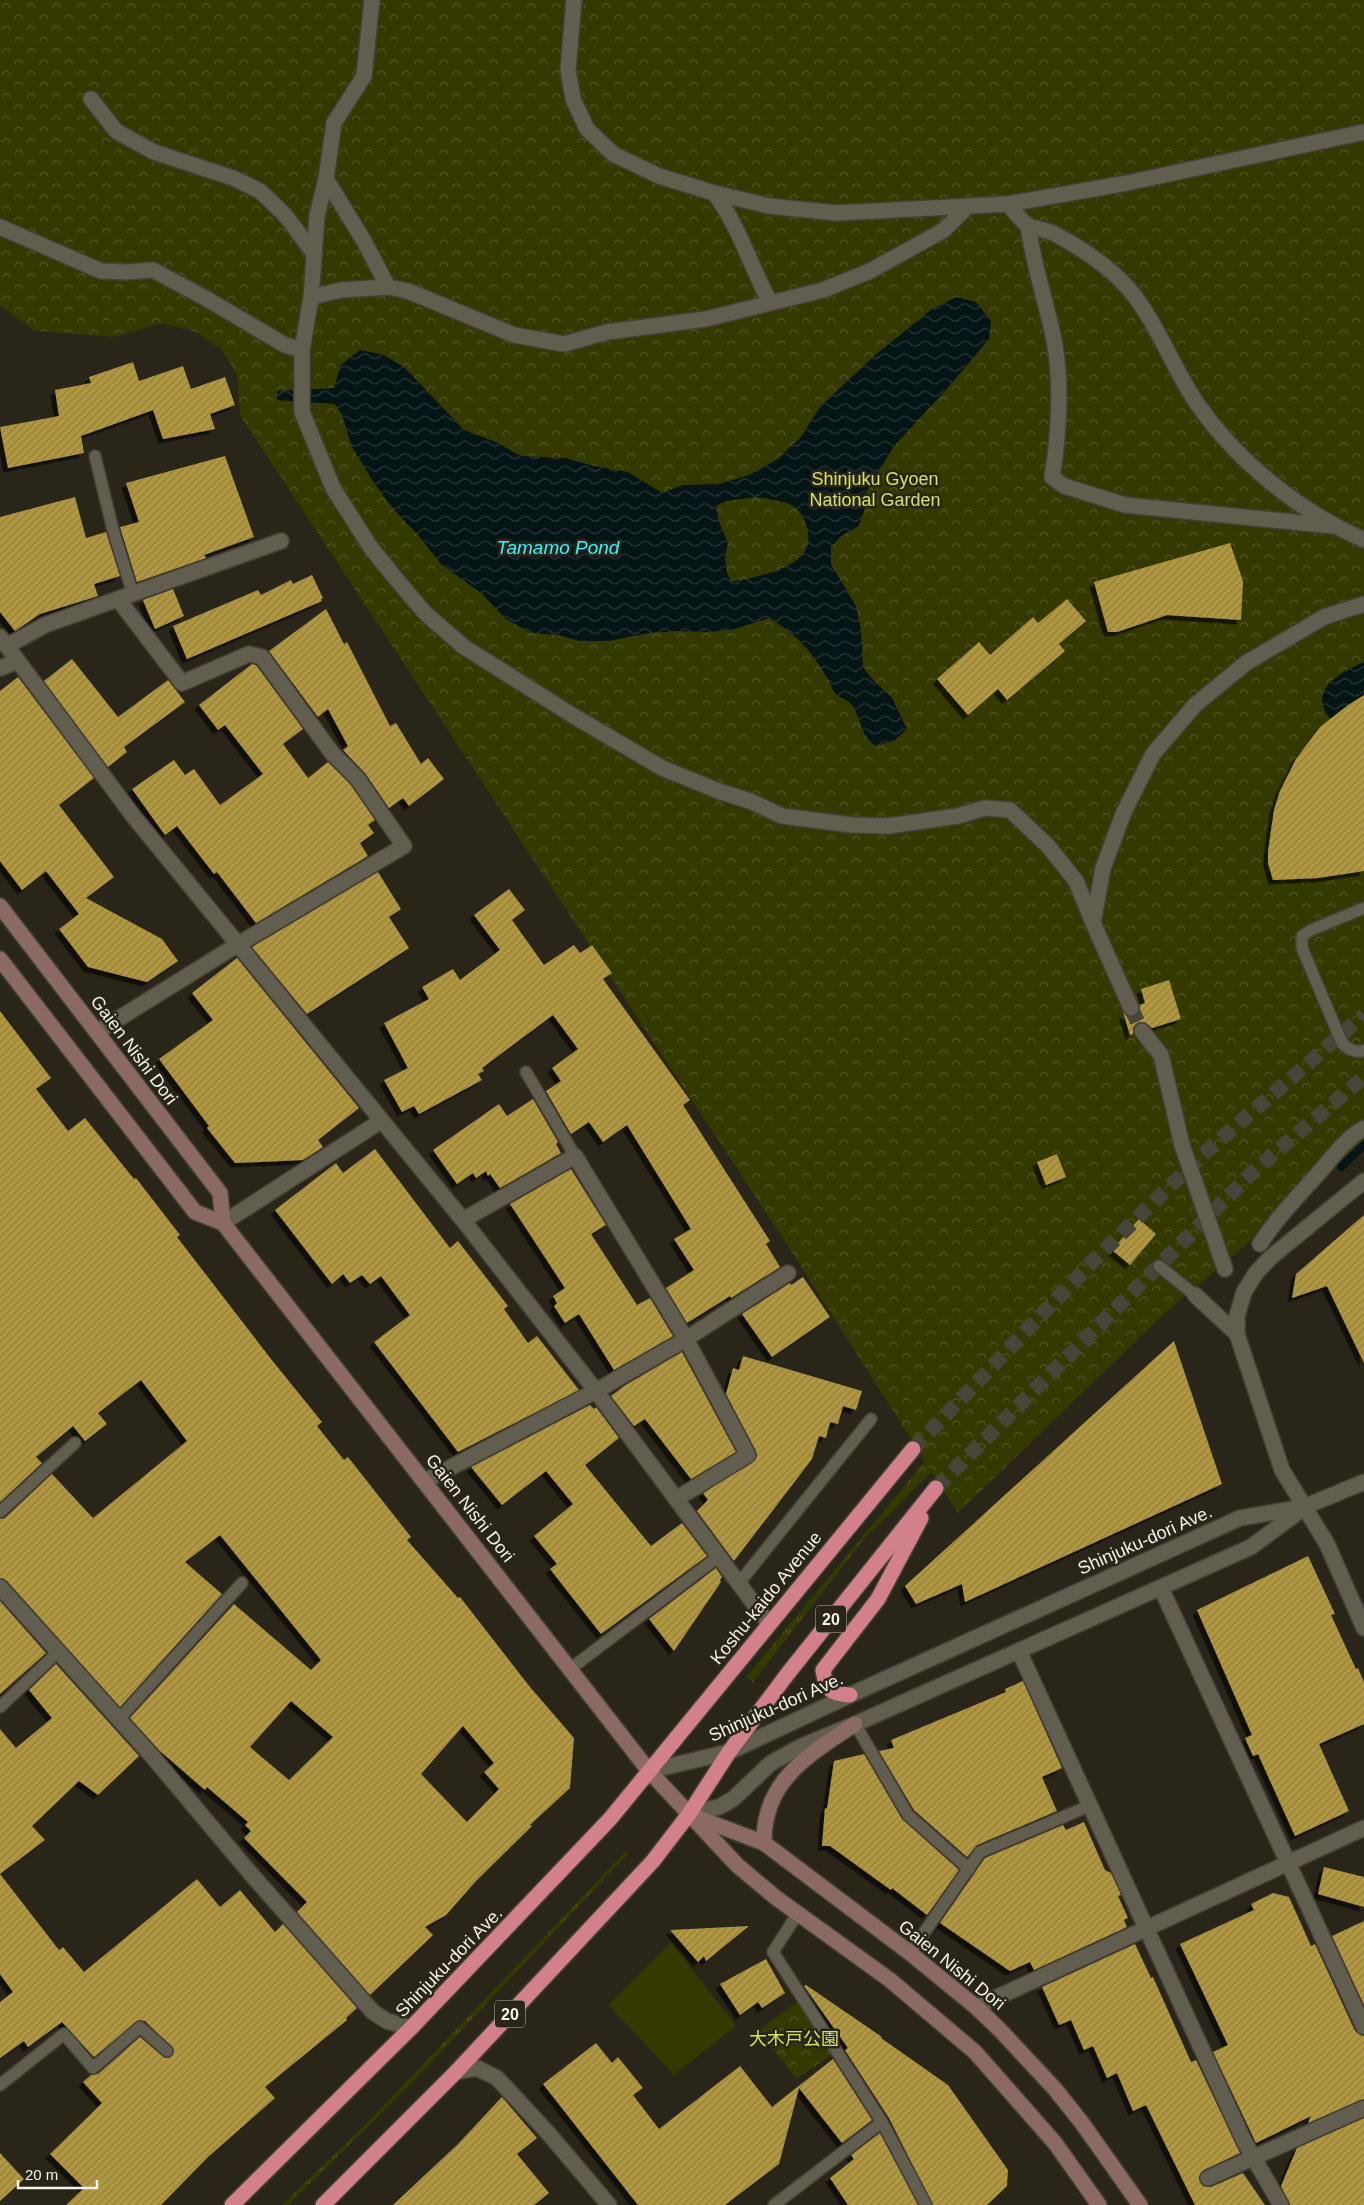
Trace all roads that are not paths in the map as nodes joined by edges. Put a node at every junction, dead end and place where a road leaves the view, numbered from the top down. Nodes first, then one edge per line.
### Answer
1 (372, 0) edge
2 (574, 0) edge
3 (91, 100) dead end
4 (1364, 132) edge
5 (326, 179) junction
6 (714, 193) junction
7 (1008, 204) junction
8 (966, 208) junction
9 (1028, 225) junction
10 (0, 228) edge
11 (313, 252) junction
12 (388, 287) junction
13 (311, 297) junction
14 (770, 302) junction
15 (302, 350) junction
16 (95, 456) dead end
17 (1333, 526) junction
18 (281, 540) dead end
19 (1364, 540) edge
20 (133, 594) junction
21 (118, 599) junction
22 (1364, 604) edge
23 (3, 642) edge
24 (18, 661) junction
25 (0, 668) edge
26 (0, 906) edge
27 (1364, 908) edge
28 (1093, 923) junction
29 (237, 945) junction
30 (0, 959) edge
31 (1131, 1008) tunnel mouth
32 (1142, 1031) tunnel mouth
33 (97, 1032) junction
34 (1364, 1050) edge
35 (526, 1072) dead end
36 (381, 1121) junction
37 (1364, 1128) edge
38 (575, 1156) junction
39 (1364, 1182) edge
40 (463, 1220) junction
41 (223, 1223) junction
42 (1260, 1244) dead end
43 (1159, 1266) dead end
44 (1225, 1270) dead end
45 (788, 1273) dead end
46 (1195, 1295) junction
47 (1237, 1316) junction
48 (1237, 1334) junction
49 (686, 1339) junction
50 (596, 1391) junction
51 (872, 1419) dead end
52 (75, 1444) dead end
53 (913, 1448) tunnel mouth
54 (425, 1481) junction
55 (1364, 1482) edge
56 (676, 1499) junction
57 (1304, 1507) junction
58 (0, 1512) edge
59 (718, 1556) junction
60 (242, 1583) dead end
61 (739, 1583) junction
62 (0, 1587) edge
63 (1161, 1588) junction
64 (769, 1624) junction
65 (1364, 1628) edge
66 (1019, 1651) junction
67 (57, 1653) junction
68 (570, 1669) junction
69 (850, 1695) junction
70 (0, 1707) edge
71 (119, 1719) junction
72 (855, 1724) junction
73 (729, 1752) junction
74 (650, 1771) junction
75 (1089, 1806) junction
76 (689, 1814) junction
77 (1364, 1828) edge
78 (764, 1843) junction
79 (1289, 1862) junction
80 (969, 1869) junction
81 (798, 1913) junction
82 (1146, 1927) junction
83 (910, 1954) junction
84 (976, 2007) junction
85 (1364, 2027) edge
86 (411, 2028) junction
87 (167, 2051) dead end
88 (456, 2072) junction
89 (0, 2085) edge
90 (1364, 2108) edge
91 (882, 2122) junction
92 (1253, 2158) junction
93 (1208, 2178) dead end
94 (232, 2205) edge
95 (323, 2205) edge
96 (609, 2205) edge
97 (774, 2205) edge
98 (926, 2205) edge
99 (1099, 2205) edge
100 (1140, 2205) edge
101 (1281, 2205) edge

1 - 5 street
2 - 6 street
3 - 11 street
4 - 7 street
5 - 11 street
5 - 12 street
6 - 8 street
6 - 14 street
7 - 8 street
7 - 9 street
8 - 14 street
9 - 17 street
9 - 17 street
10 - 15 street
11 - 13 street
12 - 13 street
12 - 14 street
13 - 15 street
15 - 28 street
16 - 20 lane
17 - 19 street
18 - 20 street
20 - 21 street
21 - 23 street
21 - 29 street
22 - 28 street
23 - 24 street
24 - 25 street
24 - 29 street
26 - 33 main road, Gaien Nishi Dori
27 - 34 lane
28 - 31 street
29 - 33 street
29 - 36 street
30 - 41 main road, Gaien Nishi Dori
32 - 44 street
33 - 41 main road, Gaien Nishi Dori
35 - 38 lane
36 - 40 street
36 - 41 street
37 - 42 street
38 - 40 street
38 - 49 street
39 - 47 street
40 - 50 street
41 - 54 main road, Gaien Nishi Dori
43 - 46 lane
45 - 49 street
46 - 47 street
46 - 48 street
47 - 48 street
48 - 57 street
49 - 50 street
49 - 56 street
50 - 54 street
50 - 56 street
51 - 61 lane
52 - 58 lane
53 - 64 highway, Koshu-kaido Avenue / 20
54 - 68 main road, Gaien Nishi Dori
55 - 57 street, Shinjuku-dori Ave.
56 - 59 street
57 - 63 street, Shinjuku-dori Ave.
57 - 65 street
57 - 69 street, Shinjuku-dori Ave.
59 - 61 street
59 - 68 lane
60 - 71 lane
61 - 64 street
62 - 67 street
63 - 66 street, Shinjuku-dori Ave.
63 - 79 street
64 - 74 highway, Koshu-kaido Avenue / 20
66 - 72 street, Shinjuku-dori Ave.
66 - 75 street
67 - 70 lane
67 - 71 street
68 - 74 main road, Gaien Nishi Dori
69 - 73 street, Shinjuku-dori Ave.
69 - 73 highway, 20
71 - 86 street
72 - 76 street, Shinjuku-dori Ave.
72 - 78 main road
72 - 80 lane
73 - 74 street, Shinjuku-dori Ave.
73 - 76 highway, 20
74 - 76 main road, Gaien Nishi Dori
74 - 86 highway, Shinjuku-dori Ave. / 20
75 - 80 lane
75 - 82 street
76 - 78 main road, Gaien Nishi Dori
76 - 81 main road, Gaien Nishi Dori
76 - 88 highway, 20
77 - 79 street
78 - 83 main road, Gaien Nishi Dori
79 - 82 street
79 - 85 street
80 - 83 lane
81 - 91 lane
81 - 99 main road, Gaien Nishi Dori
82 - 84 street
82 - 92 street
83 - 84 main road, Gaien Nishi Dori
84 - 100 main road, Gaien Nishi Dori
86 - 94 highway, Shinjuku-dori Ave. / 20
87 - 89 lane
88 - 95 highway, 20
88 - 96 street
90 - 92 street
91 - 97 lane
91 - 98 lane
92 - 93 street
92 - 101 street

